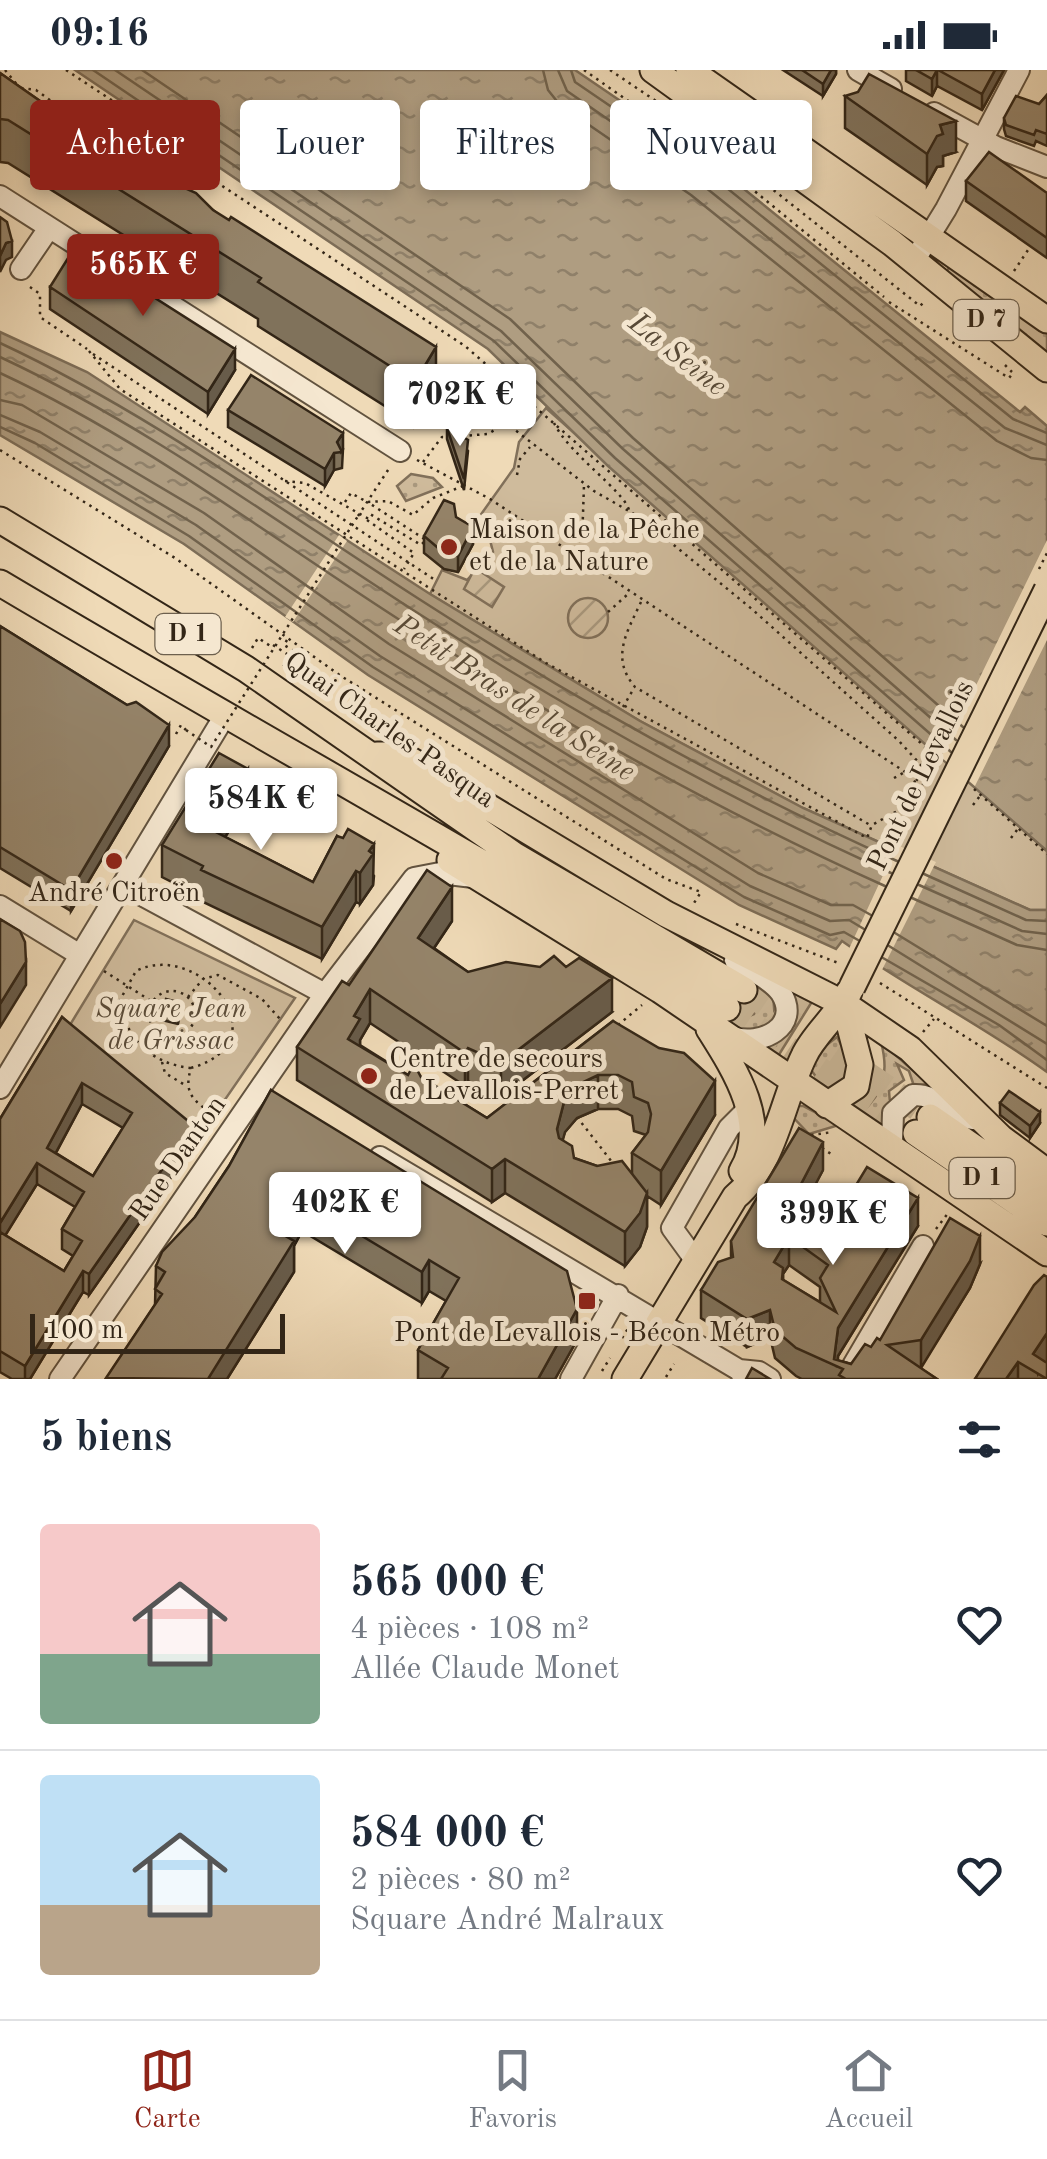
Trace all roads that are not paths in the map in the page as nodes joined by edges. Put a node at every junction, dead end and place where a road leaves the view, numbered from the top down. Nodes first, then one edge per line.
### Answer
1 (653, 70) edge
2 (689, 70) edge
3 (858, 70) edge
4 (1019, 70) edge
5 (983, 140) junction
6 (1047, 167) edge
7 (0, 196) edge
8 (49, 228) junction
9 (928, 235) junction
10 (914, 261) junction
11 (25, 278) road end
12 (1047, 320) edge
13 (1047, 370) edge
14 (400, 452) road end
15 (0, 520) edge
16 (0, 583) edge
17 (1047, 590) edge
18 (224, 716) junction
19 (372, 754) junction
20 (386, 808) junction
21 (477, 878) junction
22 (125, 886) junction
23 (0, 906) edge
24 (723, 932) junction
25 (80, 955) junction
26 (856, 986) junction
27 (324, 994) junction
28 (723, 1012) junction
29 (792, 1082) junction
30 (0, 1088) edge
31 (827, 1105) junction
32 (748, 1108) junction
33 (982, 1119) junction
34 (356, 1143) edge
35 (892, 1144) junction
36 (1047, 1172) edge
37 (735, 1196) junction
38 (1047, 1198) edge
39 (1047, 1223) edge
40 (922, 1246) road end
41 (1047, 1252) edge
42 (696, 1261) junction
43 (618, 1296) junction
44 (660, 1320) junction
45 (612, 1375) edge
46 (739, 1376) edge
47 (60, 1379) edge
48 (571, 1379) edge
49 (770, 1379) edge
50 (845, 1379) edge

1 - 10 main road, D 7
2 - 9 main road, D 7
3 - 5 street
4 - 5 street
5 - 6 street
5 - 9 street
7 - 8 street
8 - 11 street
8 - 14 street
9 - 10 street
9 - 12 main road, D 7
10 - 13 main road, D 7
15 - 19 main road, Quai Charles Pasqua / D 1
16 - 18 main road, Quai Charles Pasqua / D 1
17 - 26 main road, Pont de Levallois, bridge
18 - 20 main road, Quai Charles Pasqua / D 1
18 - 22 street
19 - 24 main road
19 - 28 main road, Quai Charles Pasqua / D 1
20 - 21 main road
20 - 28 main road, Quai Charles Pasqua / D 1
21 - 27 street, Rue Danton
21 - 28 main road
22 - 25 street
22 - 27 street
23 - 25 street
24 - 26 main road
24 - 28 street
25 - 30 street
26 - 29 main road, Pont de Levallois
26 - 31 main road
26 - 33 main road
27 - 47 street, Rue Danton
28 - 29 main road
28 - 32 main road
29 - 31 main road
29 - 37 main road, Pont de Levallois
31 - 35 main road
32 - 37 main road
32 - 42 street
33 - 35 street
33 - 36 main road
34 - 43 street
35 - 41 main road
37 - 42 main road
38 - 39 main road, D 1
40 - 50 street
42 - 44 main road
43 - 44 street
43 - 48 street
44 - 45 main road
44 - 46 street
46 - 49 street

